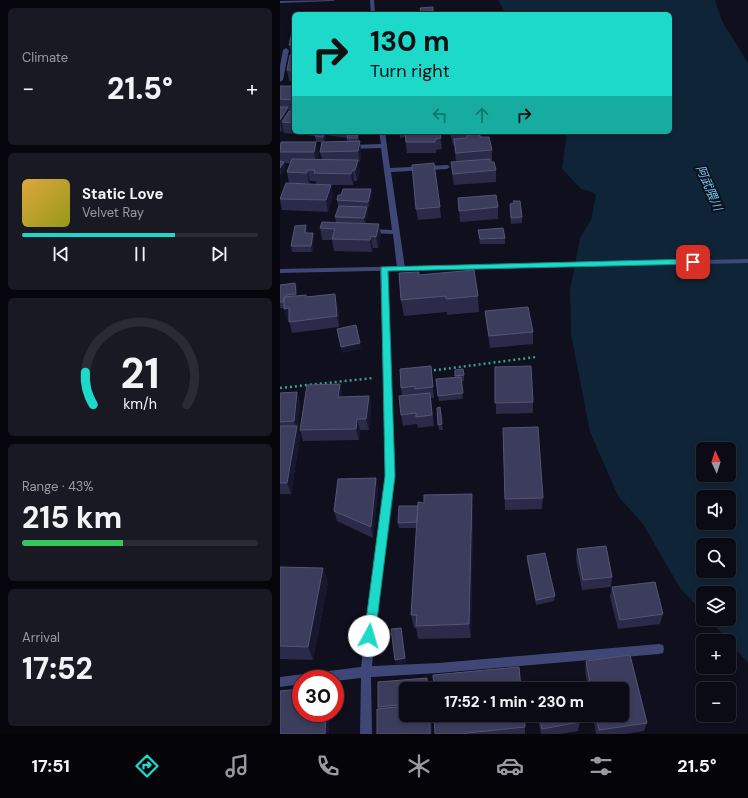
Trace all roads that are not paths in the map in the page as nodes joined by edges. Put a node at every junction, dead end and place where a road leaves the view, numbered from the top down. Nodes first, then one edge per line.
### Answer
1 (333, 0) edge
2 (372, 0) edge
3 (280, 2) edge
4 (373, 12) edge
5 (286, 50) dead end
6 (280, 80) edge
7 (382, 134) edge
8 (384, 146) junction
9 (345, 147) edge
10 (447, 167) dead end
11 (388, 170) junction
12 (364, 230) edge
13 (396, 232) junction
14 (748, 261) edge
15 (401, 268) junction
16 (384, 269) junction
17 (280, 271) edge
18 (659, 649) dead end
19 (366, 672) junction
20 (344, 675) edge
21 (292, 680) edge
22 (280, 682) edge
23 (366, 734) edge

1 - 3 street
2 - 4 street
5 - 6 street
7 - 8 street
8 - 9 street
8 - 11 street
10 - 11 street
11 - 13 street
12 - 13 street
13 - 15 street
14 - 15 street
15 - 16 street
16 - 17 street
16 - 19 street
18 - 19 street
19 - 20 street
19 - 23 street
21 - 22 street

